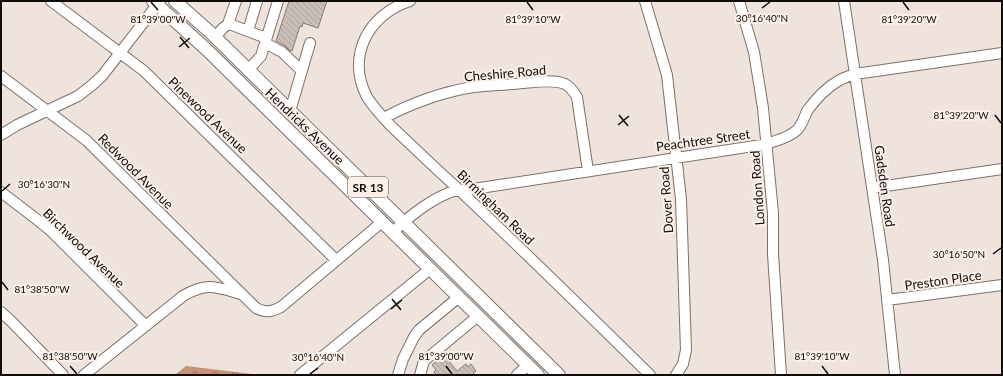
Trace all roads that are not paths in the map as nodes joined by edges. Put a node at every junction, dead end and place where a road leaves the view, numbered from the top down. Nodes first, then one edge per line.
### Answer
1 (51, 1) edge
2 (176, 1) edge
3 (236, 1) edge
4 (257, 1) edge
5 (278, 1) edge
6 (410, 1) edge
7 (645, 1) edge
8 (739, 1) edge
9 (844, 1) edge
10 (156, 2) edge
11 (230, 23) junction
12 (248, 31) junction
13 (215, 37) junction
14 (266, 40) junction
15 (310, 43) dead end
16 (120, 53) junction
17 (1002, 53) edge
18 (248, 70) junction
19 (302, 71) junction
20 (855, 74) junction
21 (1, 76) edge
22 (287, 108) junction
23 (48, 111) junction
24 (274, 116) junction
25 (384, 118) junction
26 (1, 135) edge
27 (767, 144) junction
28 (676, 157) junction
29 (1002, 169) edge
30 (588, 171) junction
31 (872, 188) junction
32 (458, 190) junction
33 (1, 192) edge
34 (382, 222) junction
35 (403, 222) junction
36 (393, 232) junction
37 (336, 260) junction
38 (217, 269) junction
39 (430, 269) junction
40 (1002, 285) edge
41 (469, 286) junction
42 (211, 287) junction
43 (243, 295) junction
44 (459, 297) junction
45 (887, 300) junction
46 (1, 312) edge
47 (478, 316) junction
48 (146, 326) junction
49 (536, 353) junction
50 (534, 372) edge
51 (63, 375) edge
52 (84, 375) edge
53 (300, 375) edge
54 (398, 375) edge
55 (420, 375) edge
56 (517, 375) edge
57 (559, 375) edge
58 (650, 375) edge
59 (676, 375) edge
60 (781, 375) edge
61 (895, 375) edge

1 - 16 street, Pinewood Avenue
2 - 13 main road, Hendricks Avenue / SR 13
3 - 11 street
4 - 12 street
5 - 14 street
6 - 25 street, Birmingham Road
7 - 28 street, Dover Road
8 - 27 street, London Road
9 - 20 street, Gadsden Road
10 - 16 street
10 - 24 main road, Hendricks Avenue / SR 13
11 - 12 street
11 - 13 street
12 - 14 street
13 - 18 main road, Hendricks Avenue / SR 13
14 - 18 street
14 - 19 street
15 - 19 street
16 - 23 street
16 - 37 street, Pinewood Avenue
17 - 20 street, Peachtree Street
18 - 22 main road, Hendricks Avenue / SR 13
19 - 22 street
20 - 27 street, Peachtree Street
20 - 31 street, Gadsden Road
21 - 23 street, Redwood Avenue
22 - 24 main road
22 - 35 main road, Hendricks Avenue / SR 13
23 - 26 street
23 - 38 street, Redwood Avenue
24 - 34 main road, Hendricks Avenue / SR 13
25 - 30 street, Cheshire Road
25 - 32 street, Birmingham Road
27 - 28 street, Peachtree Street
27 - 60 street, London Road
28 - 30 street, Peachtree Street
28 - 59 street, Dover Road
29 - 31 street
30 - 32 street, Peachtree Street
31 - 45 street, Gadsden Road
32 - 35 street, Peachtree Street
32 - 58 street, Birmingham Road
33 - 48 street, Birchwood Avenue
34 - 36 main road, Hendricks Avenue / SR 13
34 - 37 street, Redwood Avenue
35 - 36 street, Peachtree Street
35 - 41 main road, Hendricks Avenue / SR 13
36 - 39 main road, Hendricks Avenue / SR 13
37 - 43 street, Redwood Avenue
38 - 42 street
38 - 43 street, Redwood Avenue
39 - 44 main road, Hendricks Avenue / SR 13
39 - 53 street
40 - 45 street, Preston Place
41 - 44 main road
41 - 49 main road, Hendricks Avenue / SR 13
42 - 43 street
42 - 48 street
44 - 47 main road, Hendricks Avenue / SR 13
44 - 54 street
45 - 61 street, Gadsden Road
46 - 51 street
47 - 50 main road, Hendricks Avenue / SR 13
47 - 55 street
48 - 52 street
49 - 50 main road
49 - 57 main road, Hendricks Avenue / SR 13
50 - 56 street

